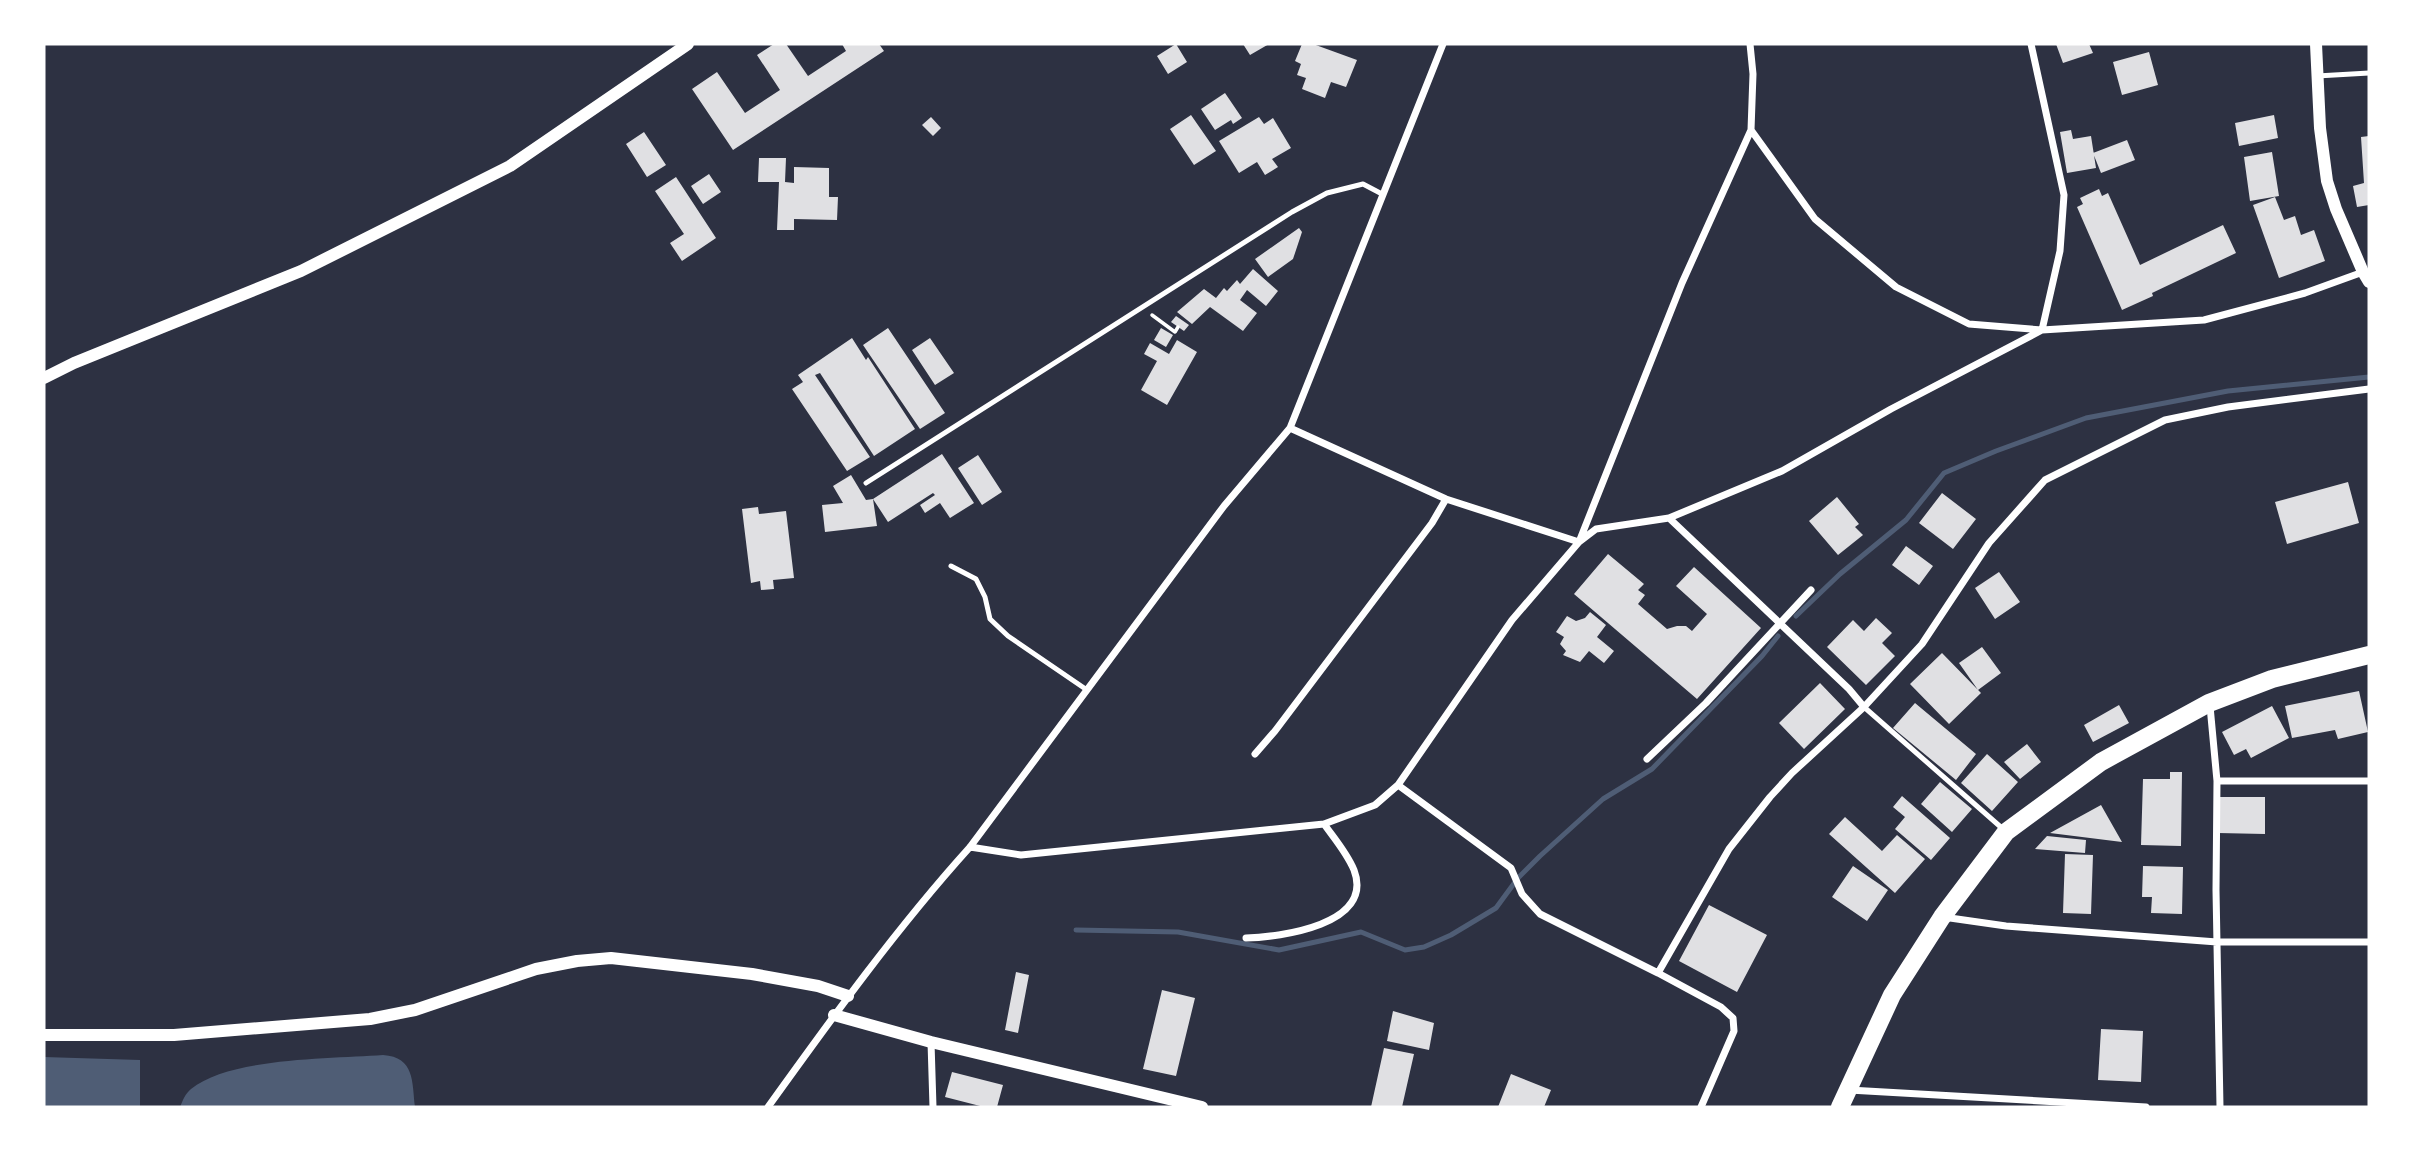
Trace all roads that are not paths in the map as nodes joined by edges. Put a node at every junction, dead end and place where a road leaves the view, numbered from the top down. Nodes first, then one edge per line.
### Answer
1 (688, 44) edge
2 (1443, 44) edge
3 (1750, 44) edge
4 (2031, 44) edge
5 (2316, 44) edge
6 (2369, 72) edge
7 (2317, 76) junction
8 (1751, 130) junction
9 (1382, 194) junction
10 (2366, 277) edge
11 (2042, 330) junction
12 (44, 378) edge
13 (2369, 389) edge
14 (1290, 428) junction
15 (866, 483) dead end
16 (1446, 499) junction
17 (1669, 518) junction
18 (1579, 542) junction
19 (951, 566) dead end
20 (1811, 590) dead end
21 (1780, 623) junction
22 (2369, 655) edge
23 (1087, 690) junction
24 (2209, 703) junction
25 (1864, 707) junction
26 (1255, 754) dead end
27 (1647, 759) dead end
28 (2217, 781) junction
29 (2369, 781) edge
30 (1398, 785) junction
31 (1324, 824) junction
32 (2006, 832) junction
33 (970, 848) junction
34 (1942, 917) junction
35 (1246, 938) dead end
36 (2217, 942) junction
37 (2369, 942) edge
38 (1658, 973) junction
39 (848, 996) junction
40 (834, 1016) junction
41 (44, 1035) edge
42 (931, 1042) junction
43 (1849, 1090) junction
44 (1167, 1103) edge
45 (768, 1107) edge
46 (933, 1107) edge
47 (1202, 1107) edge
48 (1701, 1107) edge
49 (1840, 1107) edge
50 (2146, 1107) edge
51 (2220, 1107) edge

1 - 12 street
2 - 9 street
3 - 8 street
4 - 11 street
5 - 7 street
6 - 7 lane
7 - 10 street
8 - 11 street
8 - 18 street
9 - 14 street
9 - 15 lane
10 - 11 street
11 - 17 street
13 - 25 street
14 - 16 street
14 - 23 street
16 - 18 street
16 - 26 street
17 - 18 street
17 - 21 street
18 - 30 street
19 - 23 lane
20 - 21 street
21 - 25 street
21 - 27 street
22 - 24 highway
23 - 33 street
24 - 28 street
24 - 32 highway
25 - 32 lane
25 - 38 street
28 - 29 street
28 - 36 street
30 - 31 street
30 - 38 street
31 - 33 street
31 - 35 street
32 - 34 highway
33 - 39 street
34 - 36 street
34 - 43 highway
36 - 37 street
36 - 51 street
38 - 48 street
39 - 40 street
39 - 41 street
40 - 42 street
40 - 45 street
42 - 44 street
42 - 46 street
43 - 49 highway
43 - 50 street
44 - 47 street

